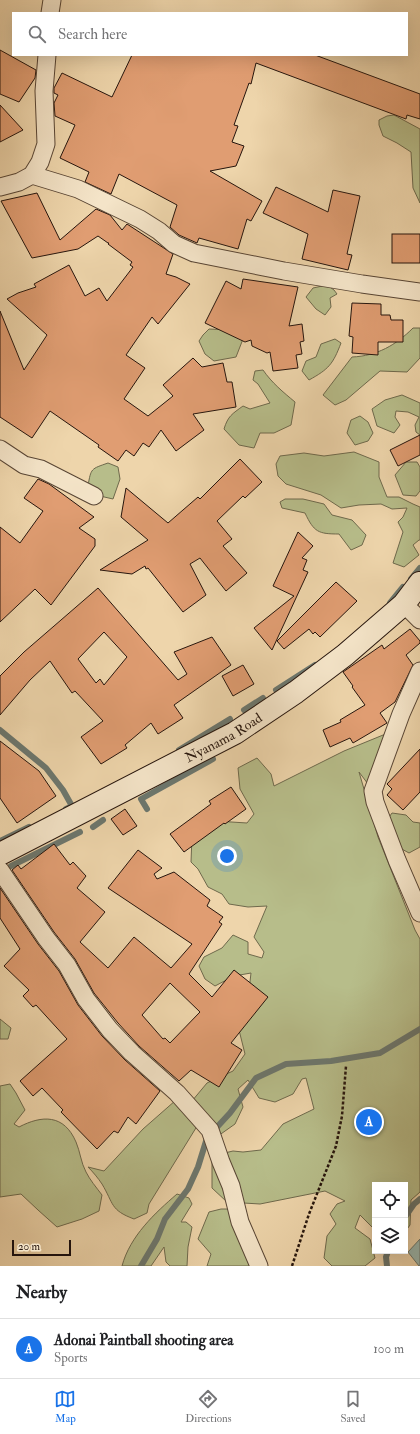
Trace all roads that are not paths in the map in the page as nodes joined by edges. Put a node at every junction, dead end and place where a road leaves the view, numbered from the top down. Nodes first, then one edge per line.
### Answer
1 (52, 0) edge
2 (50, 12) edge
3 (47, 56) edge
4 (32, 176) junction
5 (0, 187) edge
6 (420, 292) edge
7 (0, 449) edge
8 (94, 496) dead end
9 (420, 583) edge
10 (404, 604) junction
11 (420, 620) edge
12 (420, 670) edge
13 (0, 854) edge
14 (0, 870) edge
15 (420, 913) edge
16 (259, 1266) edge

1 - 2 street
3 - 4 street
4 - 5 street
4 - 6 street
7 - 8 street
9 - 10 street, Nyanama Road
10 - 11 street
10 - 13 street, Nyanama Road
12 - 15 street
14 - 16 street

